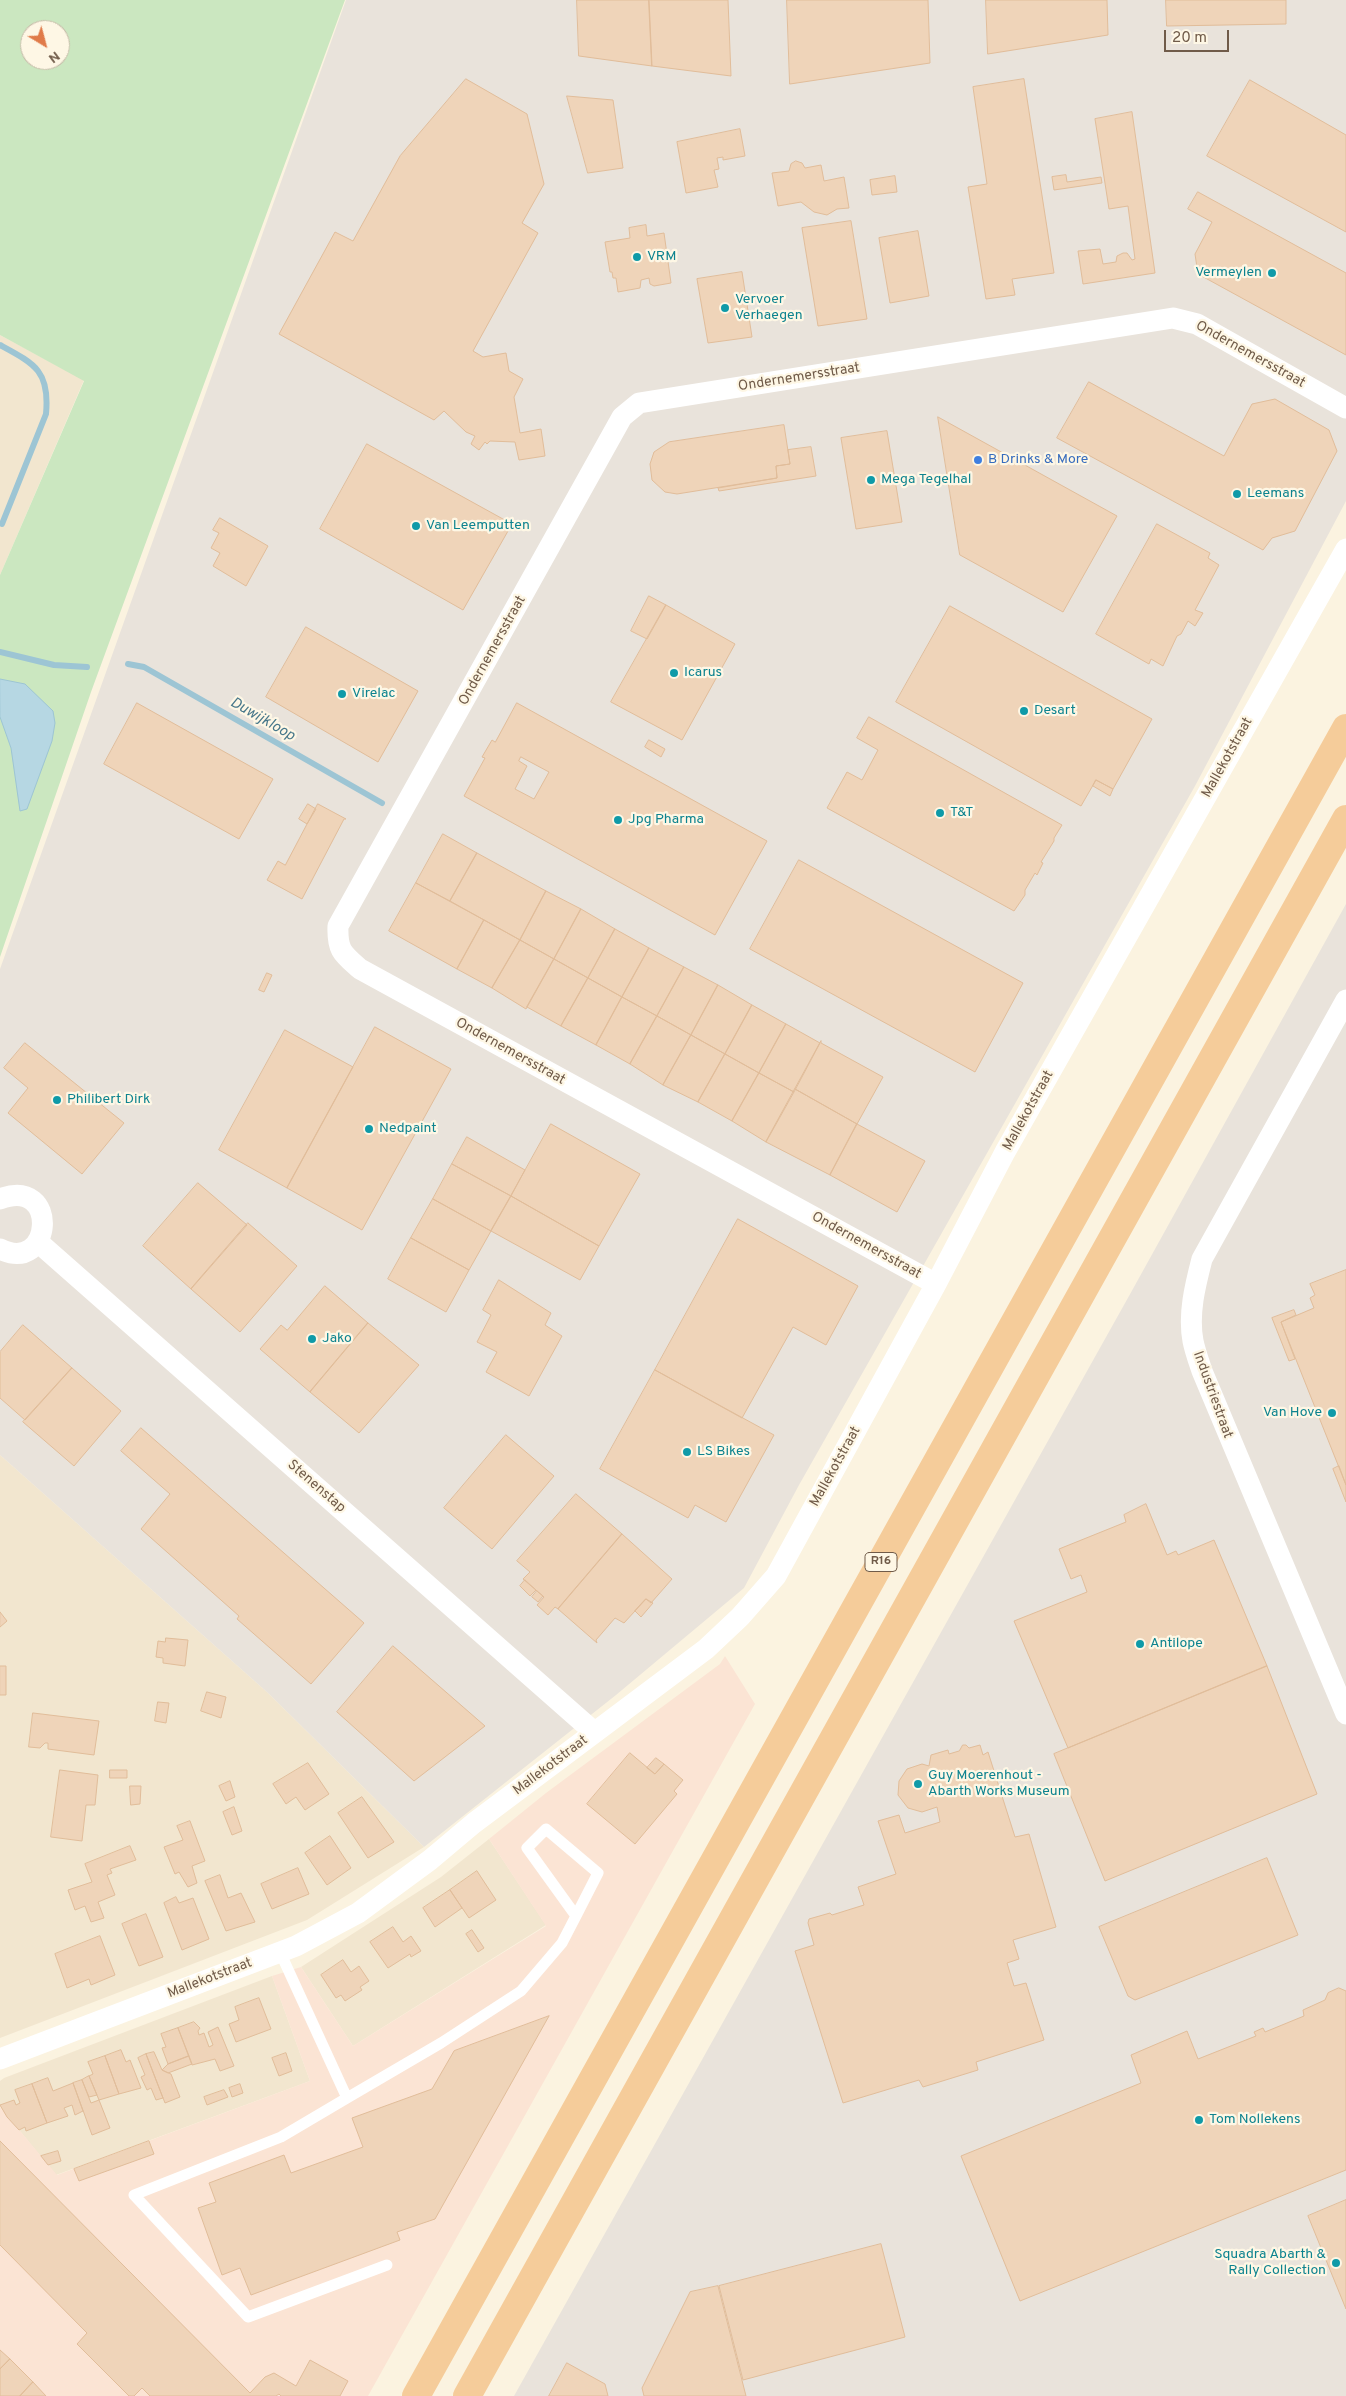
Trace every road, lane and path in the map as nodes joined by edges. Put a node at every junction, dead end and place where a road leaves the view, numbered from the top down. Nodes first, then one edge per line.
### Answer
1 (1346, 408) edge
2 (1346, 549) edge
3 (1346, 728) edge
4 (1346, 819) edge
5 (1346, 1000) edge
6 (0, 1199) edge
7 (38, 1242) junction
8 (0, 1249) edge
9 (936, 1284) junction
10 (1346, 1714) edge
11 (594, 1732) junction
12 (576, 1916) junction
13 (280, 1952) junction
14 (0, 2059) edge
15 (347, 2098) junction
16 (387, 2264) dead end
17 (416, 2396) edge
18 (467, 2396) edge

1 - 9 street, Ondernemersstraat
2 - 9 street, Mallekotstraat
3 - 17 highway, R16
4 - 18 highway
5 - 10 street, Industriestraat
6 - 7 street
7 - 8 street
7 - 11 street, Stenenstap
9 - 11 street, Mallekotstraat
11 - 13 street, Mallekotstraat
12 - 12 lane
12 - 15 lane
13 - 14 street, Mallekotstraat
13 - 15 lane
15 - 16 lane

